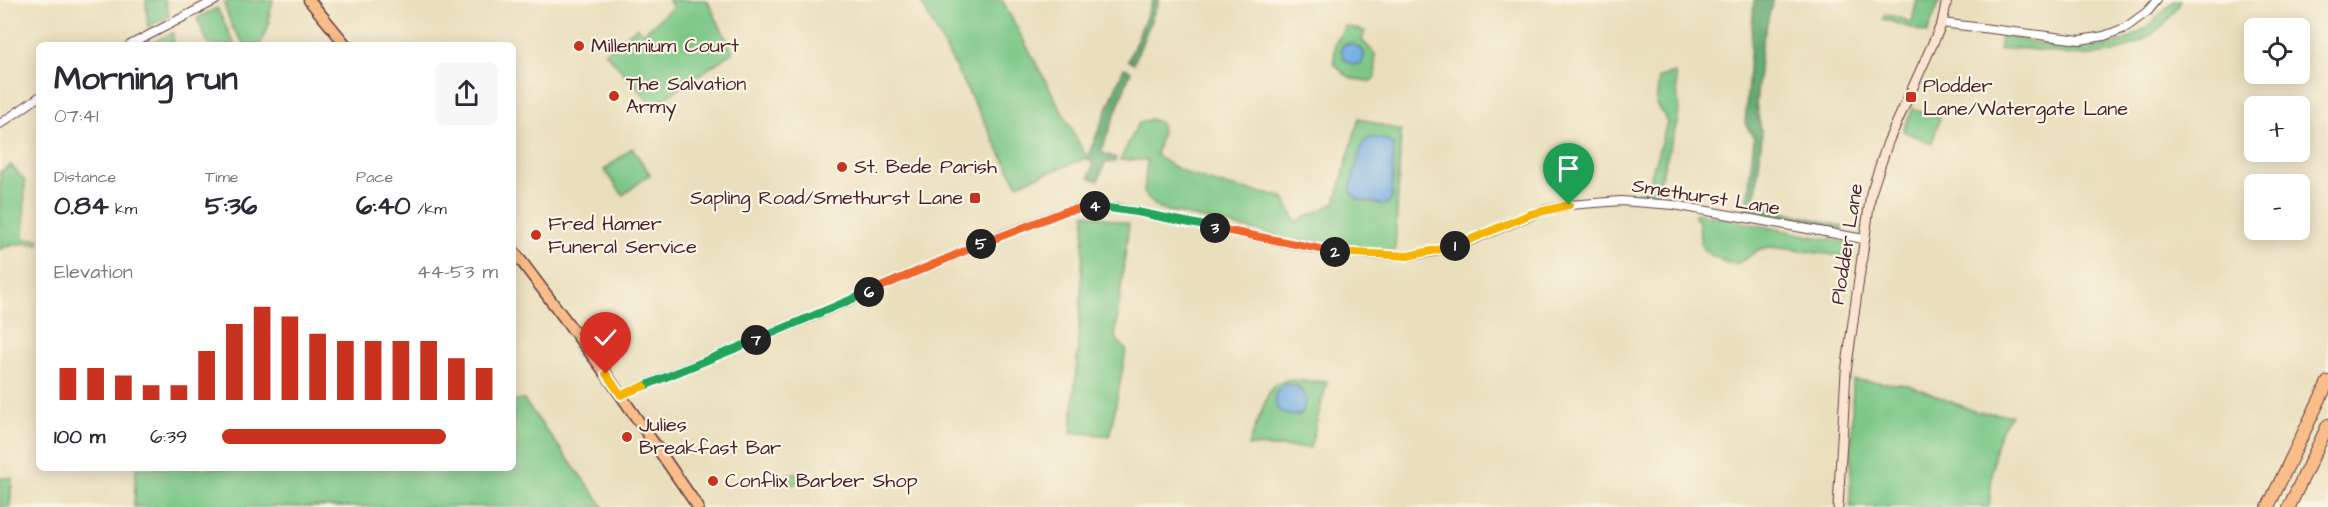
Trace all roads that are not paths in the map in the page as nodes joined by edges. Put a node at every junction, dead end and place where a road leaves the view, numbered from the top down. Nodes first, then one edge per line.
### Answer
1 (216, 0) edge
2 (309, 0) edge
3 (1947, 0) edge
4 (2157, 0) edge
5 (1942, 23) junction
6 (136, 42) edge
7 (344, 42) edge
8 (36, 99) edge
9 (0, 124) edge
10 (1864, 239) junction
11 (516, 254) edge
12 (2328, 382) edge
13 (621, 395) junction
14 (2328, 425) edge
15 (2328, 432) edge
16 (2308, 467) junction
17 (698, 507) edge
18 (1838, 507) edge
19 (2268, 507) edge
20 (2289, 507) edge

1 - 6 street
2 - 7 main road
3 - 5 main road, Plodder Lane
4 - 5 street
5 - 10 main road, Plodder Lane
8 - 9 street
10 - 13 street, Smethurst Lane
10 - 18 main road, Plodder Lane
11 - 13 main road
12 - 19 highway
13 - 17 main road
14 - 16 highway
15 - 16 highway
16 - 20 highway

